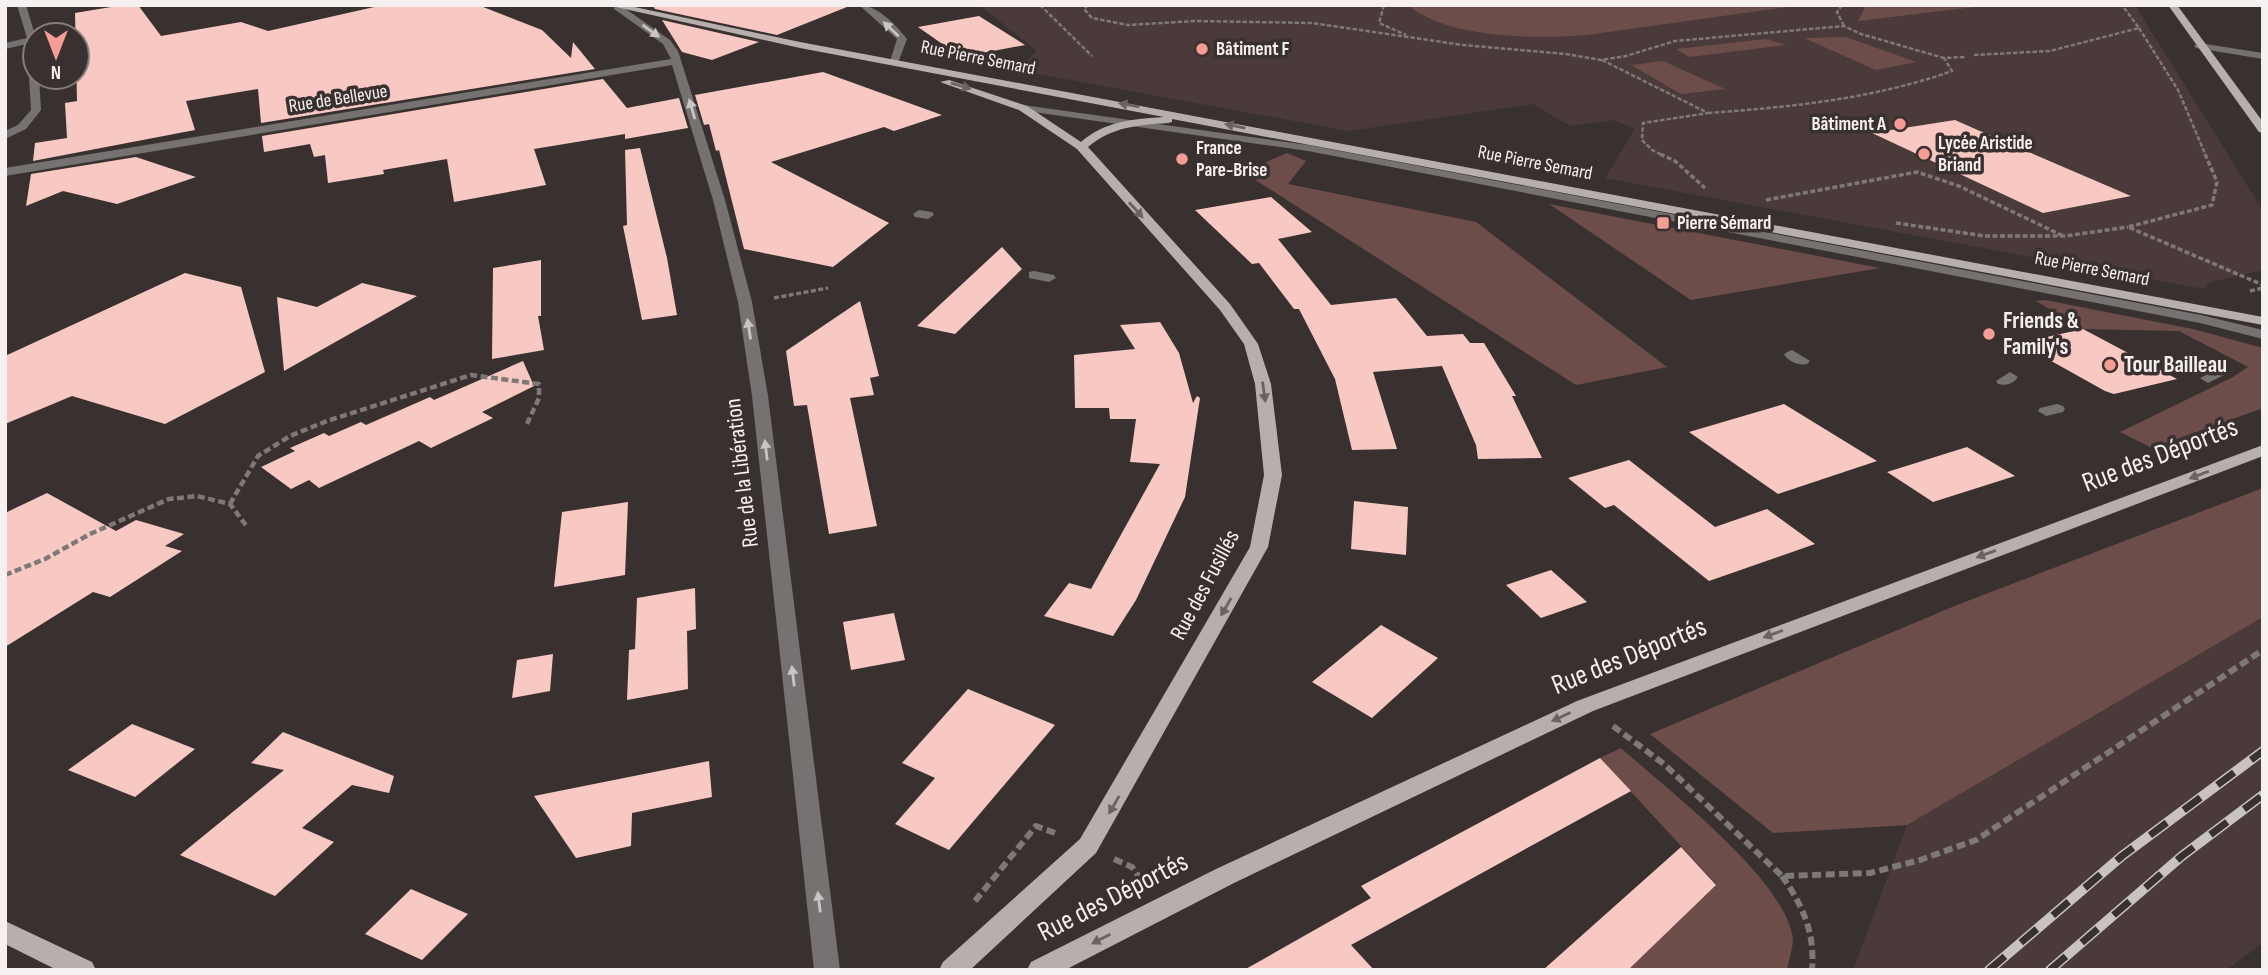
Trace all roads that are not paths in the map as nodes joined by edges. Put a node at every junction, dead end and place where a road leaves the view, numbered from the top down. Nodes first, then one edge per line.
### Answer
1 (863, 5) edge
2 (2172, 5) edge
3 (614, 6) edge
4 (800, 45) junction
5 (2199, 47) junction
6 (2263, 56) edge
7 (677, 61) junction
8 (895, 61) junction
9 (35, 91) edge
10 (1023, 108) junction
11 (1196, 118) junction
12 (1132, 122) junction
13 (2263, 130) edge
14 (5, 136) edge
15 (1081, 147) junction
16 (5, 172) edge
17 (2263, 321) edge
18 (2263, 335) edge
19 (2263, 450) edge
20 (5, 932) edge
21 (83, 970) edge
22 (827, 970) edge
23 (953, 970) edge
24 (1041, 970) edge

8 -> 1 street
2 - 5 main road
3 - 4 main road, Rue Pierre Semard
3 -> 7 street, Rue de la Libération
4 - 8 main road, Rue Pierre Semard
4 -> 10 main road, Rue Pierre Semard
5 - 6 street
5 - 13 main road
7 - 16 street, Rue de Bellevue
22 -> 7 street, Rue de la Libération
11 -> 8 main road, Rue Pierre Semard
9 - 14 street
10 - 12 street
10 - 15 main road, Rue des Fusillés
11 - 12 main road
17 -> 11 main road, Rue Pierre Semard
12 - 15 main road
12 - 18 street
15 -> 23 main road, Rue des Fusillés
19 -> 24 main road, Rue des Déportés
20 - 21 main road

